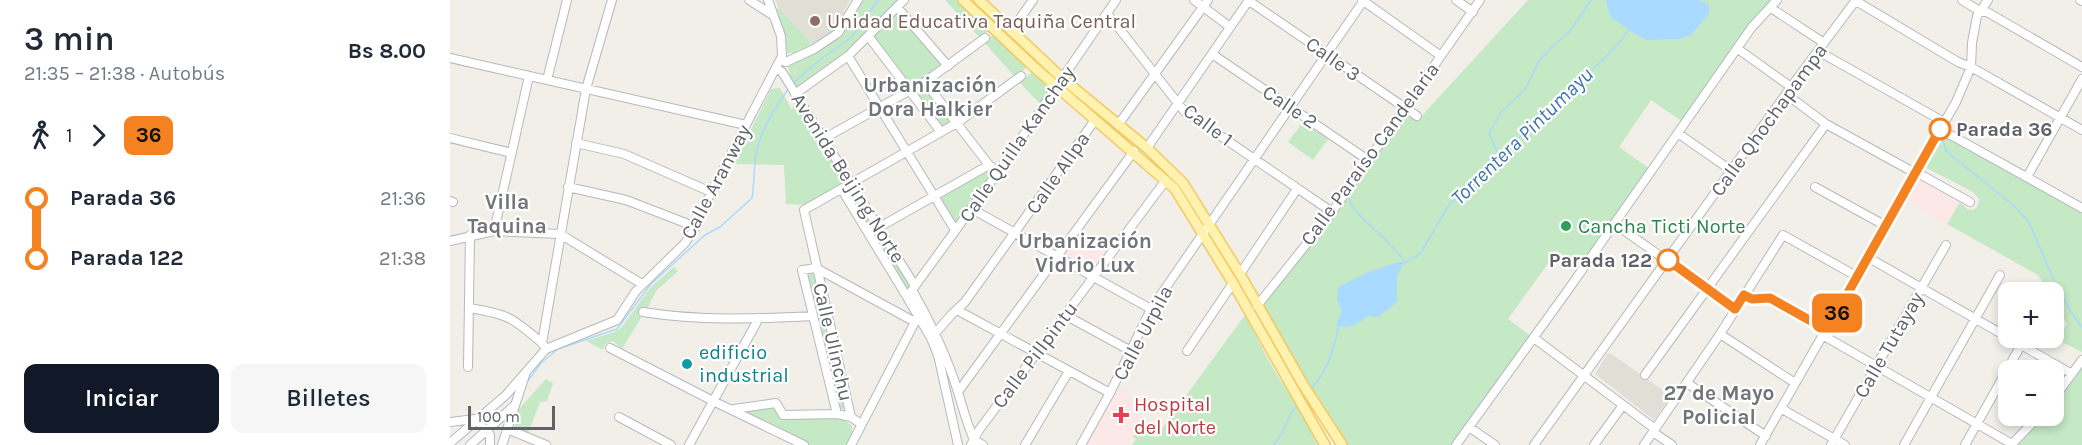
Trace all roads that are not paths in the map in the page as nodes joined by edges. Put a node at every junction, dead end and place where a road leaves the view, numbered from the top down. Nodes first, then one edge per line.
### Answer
1 (567, 0) edge
2 (612, 0) edge
3 (749, 0) edge
4 (768, 0) edge
5 (858, 0) edge
6 (904, 0) edge
7 (963, 0) edge
8 (1033, 0) edge
9 (1116, 0) edge
10 (1194, 0) edge
11 (1208, 0) edge
12 (1249, 0) edge
13 (1363, 0) edge
14 (1456, 0) edge
15 (1480, 0) edge
16 (1778, 0) edge
17 (1856, 0) edge
18 (1962, 0) edge
19 (1988, 0) edge
20 (981, 1) edge
21 (897, 7) junction
22 (1203, 7) junction
23 (1771, 8) junction
24 (1473, 12) junction
25 (1981, 12) junction
26 (1107, 13) junction
27 (774, 16) junction
28 (1230, 27) junction
29 (1011, 31) junction
30 (868, 37) junction
31 (985, 38) dead end
32 (1824, 43) junction
33 (1738, 49) junction
34 (1818, 51) junction
35 (1212, 54) junction
36 (1326, 54) junction
37 (848, 56) junction
38 (1441, 56) junction
39 (450, 58) edge
40 (778, 64) junction
41 (948, 66) junction
42 (1971, 67) junction
43 (2082, 67) edge
44 (1155, 74) junction
45 (530, 76) junction
46 (1021, 76) dead end
47 (2082, 79) edge
48 (547, 80) junction
49 (925, 82) junction
50 (1060, 83) junction
51 (586, 88) junction
52 (792, 89) junction
53 (910, 90) junction
54 (1789, 90) junction
55 (1178, 103) junction
56 (1290, 106) junction
57 (879, 108) junction
58 (1405, 108) junction
59 (1417, 117) dead end
60 (2060, 118) junction
61 (1095, 120) junction
62 (957, 123) junction
63 (1826, 124) junction
64 (746, 125) junction
65 (1118, 125) junction
66 (1942, 126) junction
67 (2082, 130) edge
68 (942, 132) junction
69 (1678, 134) junction
70 (450, 138) edge
71 (823, 139) junction
72 (576, 142) junction
73 (1147, 148) junction
74 (1134, 151) junction
75 (907, 152) junction
76 (512, 153) junction
77 (1255, 159) junction
78 (1368, 160) junction
79 (989, 165) junction
80 (1732, 171) junction
81 (998, 172) junction
82 (1916, 173) junction
83 (2027, 177) junction
84 (1166, 180) junction
85 (851, 184) junction
86 (568, 187) junction
87 (1815, 187) dead end
88 (1297, 189) junction
89 (842, 190) junction
90 (711, 192) junction
91 (936, 196) junction
92 (1970, 202) dead end
93 (2082, 208) edge
94 (972, 209) junction
95 (1332, 213) junction
96 (1209, 223) junction
97 (1615, 224) junction
98 (1886, 226) junction
99 (696, 227) junction
100 (878, 228) junction
101 (956, 230) junction
102 (494, 231) junction
103 (1203, 232) junction
104 (868, 233) junction
105 (560, 234) junction
106 (1015, 234) junction
107 (470, 235) junction
108 (450, 241) edge
109 (1946, 245) dead end
110 (1058, 257) junction
111 (1869, 258) junction
112 (1668, 260) junction
113 (816, 268) junction
114 (1240, 274) junction
115 (2000, 275) dead end
116 (1094, 277) junction
117 (1858, 277) junction
118 (1233, 283) junction
119 (642, 284) junction
120 (1921, 288) junction
121 (1706, 289) junction
122 (912, 291) junction
123 (1744, 295) junction
124 (1257, 306) junction
125 (469, 308) junction
126 (1151, 309) junction
127 (1735, 309) junction
128 (957, 310) junction
129 (644, 312) dead end
130 (1065, 315) junction
131 (813, 316) junction
132 (759, 318) junction
133 (1975, 318) junction
134 (918, 321) junction
135 (1998, 329) edge
136 (1002, 332) junction
137 (1825, 333) junction
138 (1720, 334) junction
139 (933, 335) junction
140 (1534, 338) junction
141 (544, 346) junction
142 (610, 348) dead end
143 (2019, 348) edge
144 (2033, 348) edge
145 (1131, 351) junction
146 (1187, 351) dead end
147 (1037, 353) junction
148 (2082, 360) edge
149 (1877, 366) junction
150 (468, 367) dead end
151 (1069, 371) junction
152 (526, 373) junction
153 (2072, 374) junction
154 (1584, 375) junction
155 (1645, 375) dead end
156 (1687, 383) junction
157 (1795, 383) junction
158 (2064, 385) edge
159 (958, 392) junction
160 (1110, 393) junction
161 (506, 394) junction
162 (1930, 397) junction
163 (713, 401) junction
164 (516, 404) junction
165 (1623, 405) junction
166 (1782, 409) junction
167 (732, 410) junction
168 (837, 414) junction
169 (619, 417) dead end
170 (851, 417) junction
171 (477, 421) junction
172 (450, 422) edge
173 (861, 424) junction
174 (1978, 424) junction
175 (2029, 426) edge
176 (1469, 427) junction
177 (507, 429) junction
178 (1654, 430) junction
179 (486, 431) junction
180 (1766, 436) junction
181 (1833, 442) edge
182 (450, 443) edge
183 (972, 443) edge
184 (2012, 444) edge
185 (470, 445) edge
186 (490, 445) edge
187 (502, 445) edge
188 (546, 445) edge
189 (671, 445) edge
190 (689, 445) edge
191 (804, 445) edge
192 (851, 445) edge
193 (958, 445) edge
194 (982, 445) edge
195 (1025, 445) edge
196 (1081, 445) edge
197 (1324, 445) edge
198 (1342, 445) edge
199 (1456, 445) edge
200 (1495, 445) edge
201 (1534, 445) edge
202 (1594, 445) edge
203 (1644, 445) edge
204 (1672, 445) edge
205 (1760, 445) edge
206 (1845, 445) edge
207 (1904, 445) edge
208 (1965, 445) edge

1 - 48 street
2 - 51 street
3 - 27 street
4 - 27 street
5 - 40 street
6 - 21 street
7 - 50 main road
8 - 29 street
9 - 26 street, Calle Quilla Kanchay
10 - 22 street
11 - 22 street
12 - 28 street
12 - 36 street, Calle 3
13 - 36 street, Calle Urpila
13 - 38 street
14 - 24 street
15 - 24 street, Calle Paraíso Candelaria
16 - 23 street
17 - 32 street, Calle Qhochapampa
17 - 42 street
18 - 25 street
19 - 25 street
20 - 29 main road
21 - 30 street
21 - 41 street
22 - 28 street
22 - 44 street
23 - 32 street
23 - 33 street
24 - 38 street, Calle Paraíso Candelaria
25 - 42 street
25 - 43 street
26 - 44 street, Calle 1
26 - 50 street, Calle Quilla Kanchay
27 - 40 street
28 - 35 street
29 - 50 main road
30 - 37 street
30 - 53 street
31 - 41 street
32 - 34 street, Calle Qhochapampa
33 - 54 street
33 - 69 street
34 - 54 street, Calle Qhochapampa
34 - 66 street
35 - 55 street
35 - 56 street, Calle 2
36 - 56 street, Calle Urpila
36 - 58 street, Calle 3
37 - 52 street
37 - 57 street
38 - 58 street, Calle Paraíso Candelaria
39 - 45 street
40 - 52 street, Avenida Beijing Norte
40 - 64 street, Calle Aranway
41 - 49 street
42 - 60 street
42 - 66 street
44 - 55 street, Calle 1
44 - 65 street
45 - 48 street
45 - 76 street
46 - 62 street
47 - 60 street
48 - 51 street
49 - 53 street
49 - 62 street
50 - 61 main road
50 - 65 main road
50 - 81 street, Calle Quilla Kanchay
51 - 64 street
51 - 72 street
52 - 71 street, Avenida Beijing Norte
53 - 57 street
53 - 68 street
54 - 63 street
54 - 80 street, Calle Qhochapampa
55 - 73 street
55 - 77 street, Calle 1
56 - 77 street, Calle Urpila
56 - 78 street, Calle 2
57 - 71 street
57 - 75 street
58 - 59 street, Calle 3
58 - 78 street, Calle Paraíso Candelaria
60 - 67 street
60 - 83 street
61 - 74 main road
61 - 106 street, Calle Allpa
62 - 68 street
62 - 79 street
63 - 82 street
63 - 121 street
64 - 90 street, Calle Aranway
65 - 73 main road
66 - 82 street
66 - 83 street
68 - 75 street
69 - 80 street
69 - 97 street
70 - 76 street
71 - 85 street, Avenida Beijing Norte
72 - 86 street
72 - 90 street
73 - 96 main road
74 - 84 main road
74 - 110 street
75 - 85 street
75 - 91 street
76 - 102 street
77 - 88 street, Calle 1
77 - 96 street, Calle Urpila
78 - 95 street, Calle Paraíso Candelaria
79 - 81 street
79 - 91 street
80 - 112 street, Calle Qhochapampa
81 - 94 street, Calle Quilla Kanchay
82 - 92 street
82 - 98 street
83 - 93 street
84 - 103 main road
84 - 116 street, Calle Pillpintu
85 - 89 street
85 - 100 street, Avenida Beijing Norte
86 - 99 street
86 - 105 street
87 - 98 street
88 - 95 street, Calle 1
88 - 114 street
89 - 104 street, Avenida Beijing Norte
89 - 113 street, Calle Ulinchu
90 - 99 street, Calle Aranway
91 - 100 street
91 - 101 street
94 - 101 street, Calle Quilla Kanchay
94 - 106 street
95 - 124 street, Calle Paraíso Candelaria
96 - 103 street, Calle Urpila
96 - 114 main road
97 - 112 street
97 - 140 street
98 - 111 street
99 - 119 street, Calle Aranway
100 - 104 street
100 - 122 street, Avenida Beijing Norte
101 - 122 street, Calle Quilla Kanchay
102 - 105 street
102 - 107 street
103 - 118 main road
103 - 126 street, Calle Urpila
104 - 122 street, Avenida Beijing Norte
105 - 119 street
105 - 141 street
106 - 110 street
106 - 128 street, Calle Allpa
107 - 108 street
107 - 125 street
109 - 120 street, Calle Tutayay
110 - 116 street
110 - 136 street
111 - 117 street
111 - 120 street
112 - 121 street
112 - 154 street, Calle Qhochapampa
113 - 131 street
113 - 134 street
113 - 170 street, Calle Ulinchu
114 - 124 main road
115 - 133 street
116 - 126 street
116 - 130 street, Calle Pillpintu
117 - 123 street
117 - 137 street
118 - 146 street
118 - 197 main road
119 - 141 street, Calle Aranway
120 - 133 street
120 - 149 street, Calle Tutayay
121 - 127 street
121 - 155 street
122 - 134 street, Avenida Beijing Norte
122 - 139 street, Avenida Beijing Norte
123 - 127 street
123 - 137 street
124 - 198 main road
125 - 141 street
125 - 150 street
126 - 145 street, Calle Urpila
127 - 138 street
128 - 136 street
128 - 139 street, Calle Allpa
129 - 132 street
130 - 145 street
130 - 147 street, Calle Pillpintu
131 - 132 street
131 - 168 street
132 - 163 street
133 - 135 street
133 - 162 street
134 - 139 street, Avenida Beijing Norte
134 - 173 street
136 - 147 street
136 - 159 street
137 - 149 street
137 - 157 street
138 - 156 street
138 - 157 street
139 - 159 street, Avenida Beijing Norte
139 - 193 street, Avenida Beijing Norte
140 - 154 street
140 - 176 street
141 - 152 street
142 - 163 street
143 - 174 street
144 - 153 street
145 - 160 street, Calle Urpila
147 - 151 street
147 - 183 street, Calle Pillpintu
148 - 153 street
149 - 162 street
149 - 181 street, Calle Tutayay
151 - 160 street
151 - 195 street
152 - 161 street
152 - 164 street
153 - 158 street
154 - 165 street
154 - 201 street, Calle Qhochapampa
156 - 178 street
156 - 180 street
157 - 166 street
159 - 183 street, Avenida Beijing Norte
160 - 196 street, Calle Urpila
161 - 164 street
161 - 171 street
162 - 174 street
162 - 207 street
163 - 167 street
163 - 190 street
164 - 177 street
164 - 179 street
165 - 178 street
165 - 202 street
166 - 180 street
166 - 181 street
167 - 168 street
167 - 191 street
168 - 170 street
169 - 189 street
170 - 173 street, Calle Ulinchu
171 - 172 street
171 - 179 street
171 - 182 street
173 - 192 street, Calle Ulinchu
174 - 184 street
174 - 208 street
175 - 184 street
176 - 199 street
176 - 200 street
177 - 187 street
177 - 188 street
178 - 203 street
178 - 204 street
179 - 185 street
179 - 186 street
180 - 205 street
181 - 206 street
183 - 194 street

